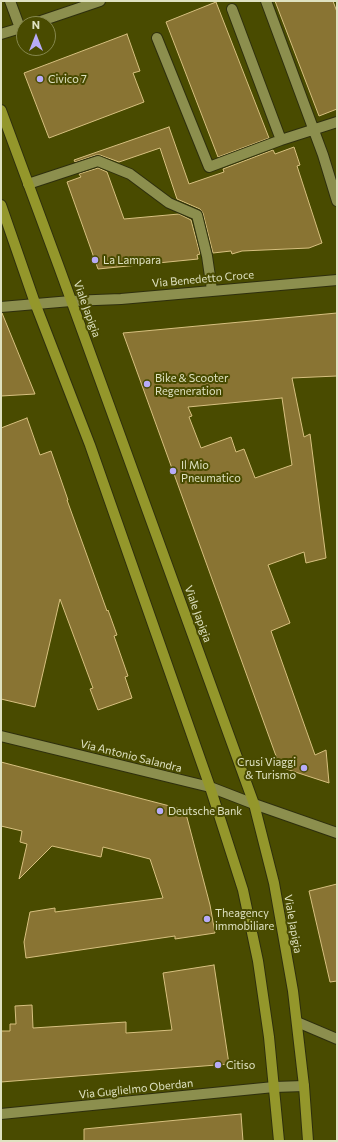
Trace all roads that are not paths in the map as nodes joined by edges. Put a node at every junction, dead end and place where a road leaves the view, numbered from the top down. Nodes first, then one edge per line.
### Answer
1 (10, 1) edge
2 (100, 1) edge
3 (266, 1) edge
4 (232, 9) dead end
5 (17, 16) edge
6 (56, 16) edge
7 (16, 30) edge
8 (1, 34) edge
9 (157, 38) dead end
10 (1, 110) edge
11 (337, 122) edge
12 (314, 130) junction
13 (281, 140) junction
14 (28, 184) junction
15 (337, 201) edge
16 (1, 206) edge
17 (337, 280) edge
18 (212, 290) junction
19 (71, 301) junction
20 (35, 304) junction
21 (1, 307) edge
22 (1, 736) edge
23 (210, 787) junction
24 (254, 804) junction
25 (337, 833) edge
26 (297, 1022) junction
27 (337, 1039) edge
28 (304, 1086) junction
29 (274, 1087) junction
30 (1, 1114) edge
31 (279, 1141) edge
32 (308, 1141) edge

1 - 5 street
2 - 6 street
3 - 12 street
4 - 13 street
7 - 8 street
9 - 13 street
10 - 14 main road, Viale Japigia
11 - 12 street
12 - 13 street
12 - 15 street
14 - 18 street
14 - 19 main road, Viale Japigia
16 - 20 main road
17 - 18 street, Via Benedetto Croce
18 - 19 street, Via Benedetto Croce
19 - 20 street, Via Benedetto Croce
19 - 24 main road, Viale Japigia
20 - 21 street, Via Benedetto Croce
20 - 23 main road
22 - 23 street, Via Antonio Salandra
23 - 24 street, Via Antonio Salandra
23 - 29 main road
24 - 25 street, Via Antonio Salandra
24 - 26 main road, Viale Japigia
26 - 27 street
26 - 28 main road, Viale Japigia
28 - 29 street, Via Guglielmo Oberdan
28 - 32 main road, Viale Japigia
29 - 30 street, Via Guglielmo Oberdan
29 - 31 main road

